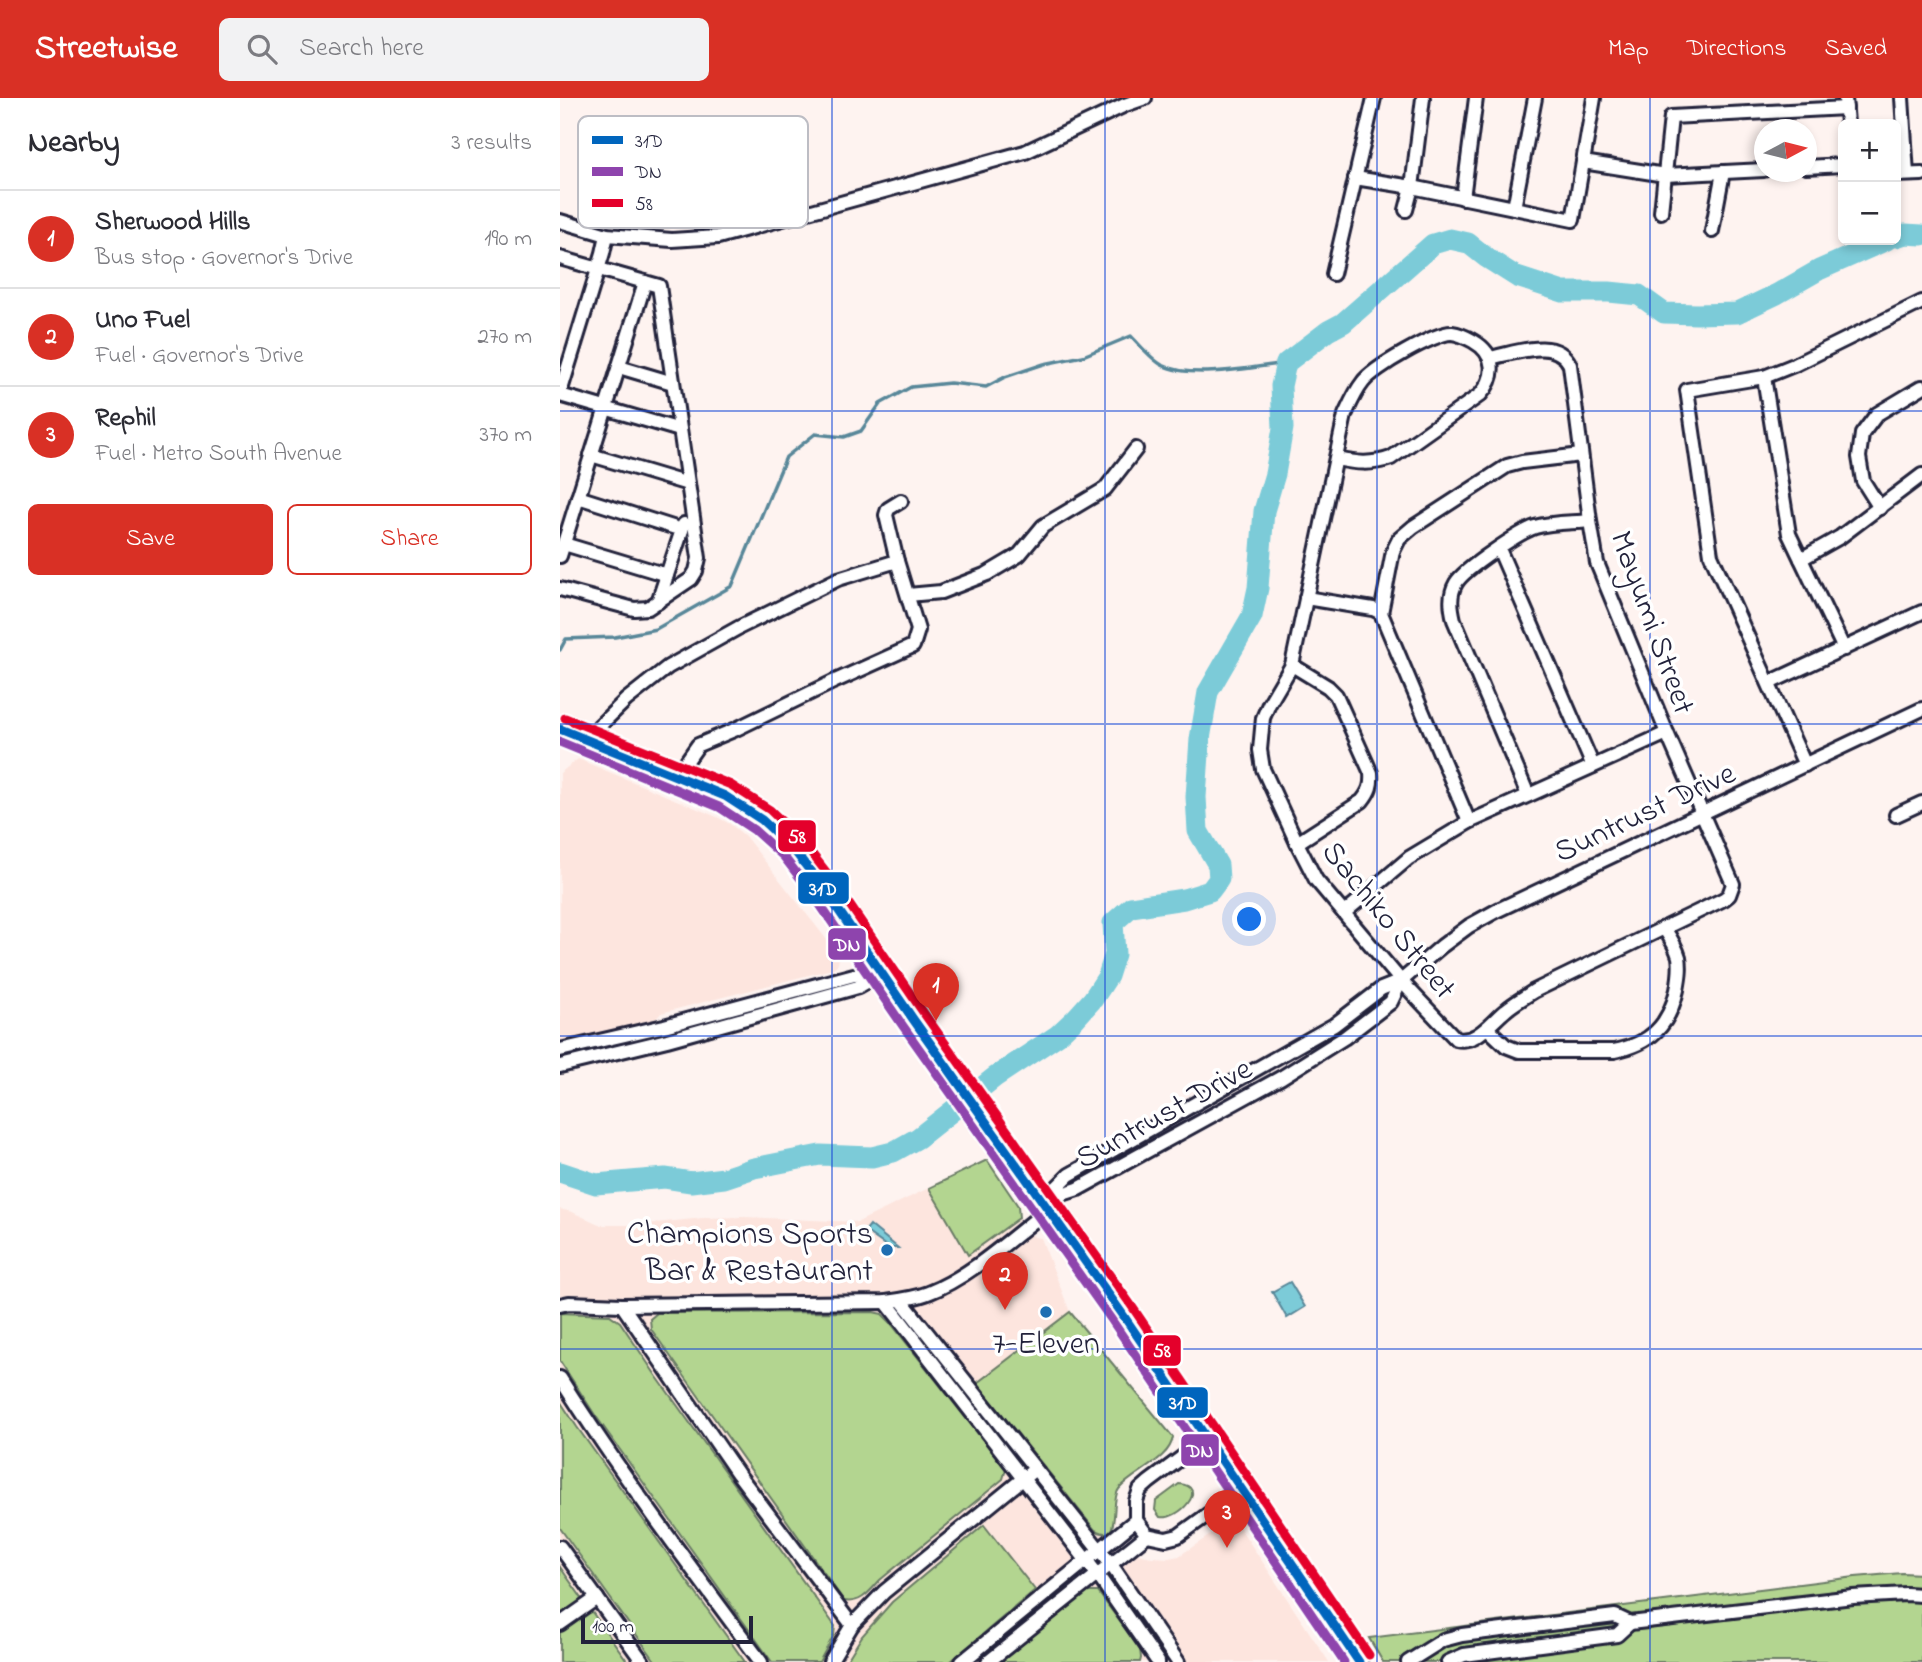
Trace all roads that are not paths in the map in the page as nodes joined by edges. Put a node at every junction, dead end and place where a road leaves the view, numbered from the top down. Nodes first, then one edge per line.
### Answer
1 (1145, 98) edge
2 (1374, 98) edge
3 (1423, 98) edge
4 (1476, 98) edge
5 (1535, 98) edge
6 (1594, 98) edge
7 (1902, 98) edge
8 (1845, 103) edge
9 (1583, 162) junction
10 (1838, 165) edge
11 (1817, 166) edge
12 (1754, 171) edge
13 (1723, 172) junction
14 (1901, 174) edge
15 (1922, 174) edge
16 (1665, 175) junction
17 (1355, 178) junction
18 (1412, 187) junction
19 (1463, 198) junction
20 (1514, 208) junction
21 (1406, 210) dead end
22 (808, 212) edge
23 (1661, 212) dead end
24 (560, 221) edge
25 (578, 226) edge
26 (584, 228) edge
27 (751, 228) edge
28 (1712, 231) dead end
29 (607, 235) junction
30 (560, 258) edge
31 (598, 269) junction
32 (1333, 274) dead end
33 (645, 282) junction
34 (1922, 302) edge
35 (1490, 358) junction
36 (619, 367) junction
37 (1764, 377) junction
38 (673, 383) junction
39 (1922, 387) edge
40 (560, 394) edge
41 (606, 409) junction
42 (680, 430) junction
43 (1136, 449) dead end
44 (591, 455) junction
45 (1581, 455) junction
46 (1336, 459) junction
47 (1922, 475) edge
48 (688, 484) junction
49 (578, 497) junction
50 (901, 501) dead end
51 (691, 503) junction
52 (1880, 508) junction
53 (1590, 522) junction
54 (682, 530) junction
55 (1499, 549) junction
56 (562, 550) edge
57 (1801, 559) junction
58 (897, 561) junction
59 (667, 575) junction
60 (560, 589) edge
61 (908, 595) junction
62 (1306, 598) junction
63 (657, 603) junction
64 (1922, 612) edge
65 (1381, 613) junction
66 (1844, 649) junction
67 (1292, 665) junction
68 (1769, 683) junction
69 (1922, 709) edge
70 (1667, 733) junction
71 (573, 734) edge
72 (1805, 765) junction
73 (1593, 766) junction
74 (677, 775) junction
75 (1528, 795) junction
76 (1922, 803) edge
77 (1701, 813) junction
78 (1896, 815) dead end
79 (1469, 822) junction
80 (1297, 843) junction
81 (1344, 913) junction
82 (1664, 928) junction
83 (883, 973) junction
84 (1401, 981) junction
85 (1487, 1028) junction
86 (560, 1050) edge
87 (560, 1066) edge
88 (1046, 1205) junction
89 (901, 1300) junction
90 (886, 1302) junction
91 (560, 1305) edge
92 (622, 1305) junction
93 (560, 1378) edge
94 (1208, 1438) junction
95 (1035, 1469) junction
96 (1023, 1478) junction
97 (1243, 1489) junction
98 (1136, 1520) junction
99 (1147, 1535) junction
100 (560, 1547) edge
101 (1099, 1550) junction
102 (1086, 1560) junction
103 (1110, 1563) junction
104 (1097, 1574) junction
105 (1922, 1595) edge
106 (597, 1598) junction
107 (1630, 1623) junction
108 (560, 1624) edge
109 (852, 1625) junction
110 (1168, 1660) edge
111 (643, 1662) edge
112 (761, 1662) edge
113 (830, 1662) edge
114 (962, 1662) edge
115 (988, 1662) edge
116 (1359, 1662) edge
117 (1408, 1662) edge
118 (1448, 1662) edge

1 - 22 street
2 - 17 street
3 - 18 street
4 - 19 street
5 - 20 street
6 - 9 street
7 - 14 street
8 - 16 street
9 - 16 street
9 - 20 street
10 - 11 street
12 - 13 street
13 - 16 street
13 - 28 street
14 - 15 street
16 - 23 street
17 - 18 street
17 - 32 street
18 - 19 street
18 - 21 street
19 - 20 street
24 - 25 street
26 - 29 street
27 - 29 street
29 - 31 street
30 - 31 street
31 - 33 street
31 - 40 street
33 - 36 street
33 - 38 street
34 - 37 street
35 - 45 street, Mayumi Street
35 - 46 street
35 - 46 street, Sachiko Street
36 - 38 street
36 - 41 street
37 - 57 street
37 - 68 street
38 - 42 street
39 - 52 street
40 - 41 street
41 - 42 street
41 - 44 street
42 - 48 street
43 - 61 street
44 - 48 street
44 - 49 street
45 - 53 street, Mayumi Street
45 - 65 street
46 - 62 street, Sachiko Street
47 - 52 street
48 - 51 street
49 - 54 street
49 - 56 street
50 - 58 street
51 - 54 street
51 - 63 street
52 - 57 street
53 - 55 street
53 - 70 street, Mayumi Street
54 - 59 street
55 - 73 street
55 - 75 street
56 - 59 street
57 - 66 street
58 - 61 street
58 - 71 street
59 - 63 street
60 - 63 street
61 - 74 street
62 - 65 street
62 - 67 street, Sachiko Street
64 - 66 street
65 - 79 street
66 - 68 street
67 - 80 street, Sachiko Street
67 - 80 street
68 - 72 street
69 - 72 street, Suntrust Drive
70 - 73 street
70 - 77 street, Mayumi Street
71 - 74 main road
72 - 77 street, Suntrust Drive
73 - 75 street
74 - 83 main road
75 - 79 street
76 - 78 street
77 - 82 street, Mayumi Street
77 - 84 street, Suntrust Drive
79 - 81 street
80 - 81 street, Sachiko Street
81 - 84 street, Sachiko Street
82 - 85 street
82 - 85 street
83 - 86 street
83 - 87 street
83 - 88 main road
84 - 85 street, Sachiko Street
84 - 88 street, Suntrust Drive
84 - 88 street, Suntrust Drive
88 - 89 street
88 - 94 main road
89 - 90 street
89 - 95 street
90 - 92 street
90 - 96 street
91 - 92 street
92 - 109 street
93 - 112 street
94 - 97 main road
94 - 98 street
95 - 96 street
95 - 101 street
96 - 102 street
96 - 109 street
97 - 99 street
97 - 116 main road
98 - 99 street
98 - 101 street
99 - 103 street
100 - 106 street
101 - 102 street
101 - 103 street
102 - 104 street
102 - 114 street
103 - 104 street
103 - 110 street
104 - 110 street
104 - 115 street
105 - 107 street
106 - 108 street
106 - 111 street
107 - 117 street
107 - 118 street
109 - 113 street

